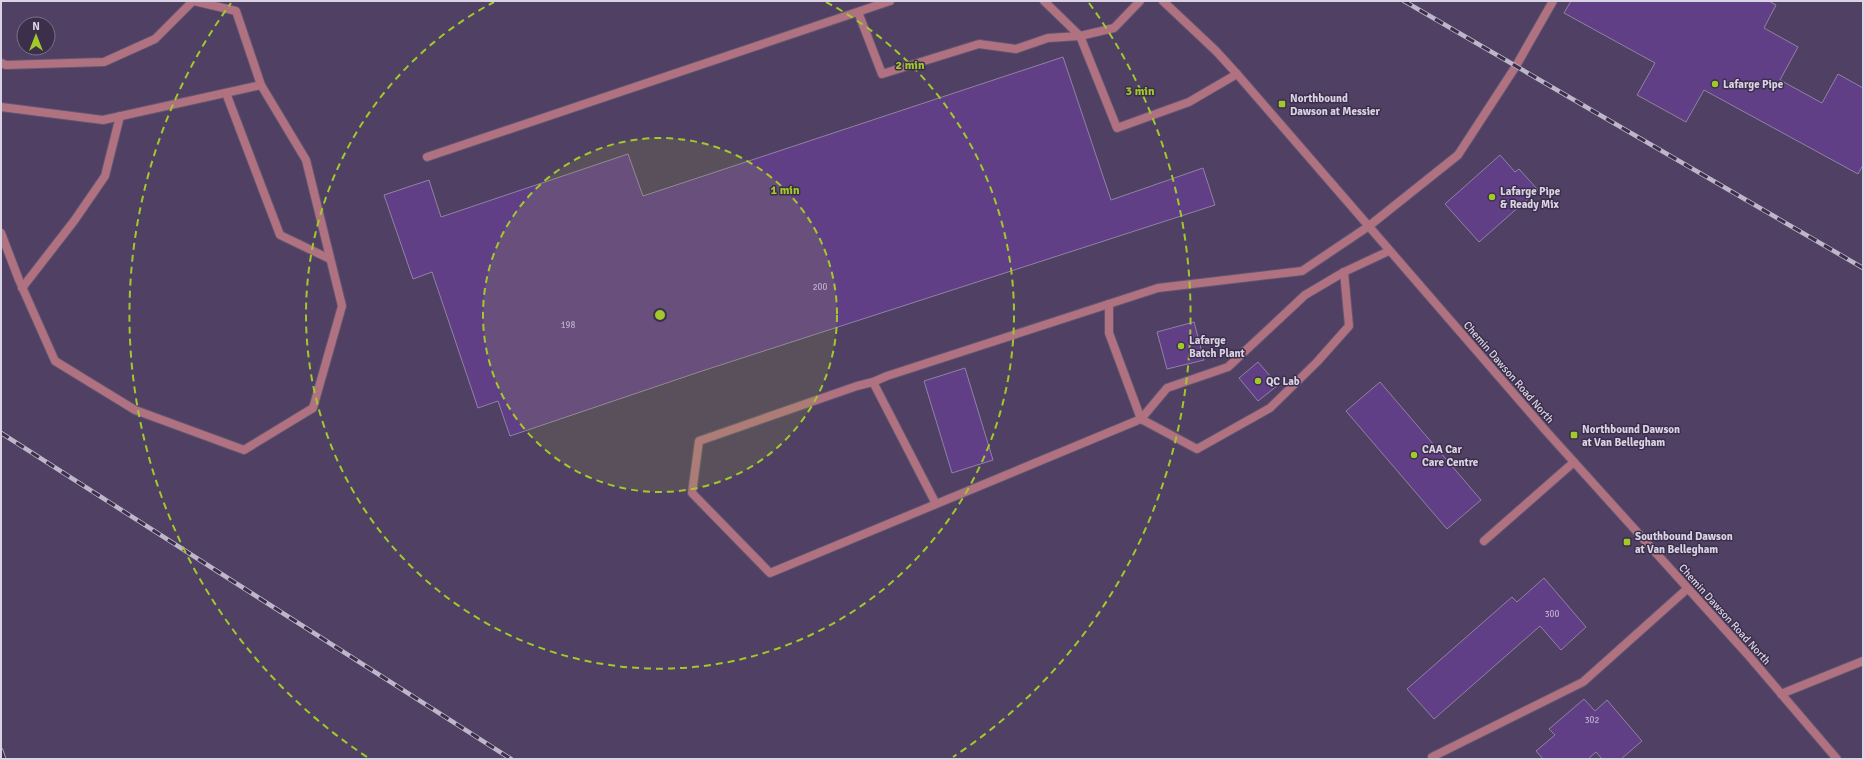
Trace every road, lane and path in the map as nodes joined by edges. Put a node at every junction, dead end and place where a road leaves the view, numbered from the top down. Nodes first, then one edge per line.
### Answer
1 (193, 1) edge
2 (890, 1) edge
3 (1044, 1) edge
4 (1140, 1) edge
5 (1163, 1) edge
6 (1553, 1) edge
7 (858, 12) junction
8 (1080, 36) junction
9 (1, 63) edge
10 (1237, 74) junction
11 (260, 85) junction
12 (226, 93) junction
13 (1, 107) edge
14 (120, 116) junction
15 (427, 157) dead end
16 (1369, 226) junction
17 (1, 233) edge
18 (1389, 251) junction
19 (330, 259) junction
20 (1344, 272) junction
21 (22, 288) junction
22 (1109, 304) junction
23 (873, 382) junction
24 (1141, 419) junction
25 (1574, 462) junction
26 (936, 504) junction
27 (1484, 541) dead end
28 (1687, 589) junction
29 (1863, 661) edge
30 (1781, 694) junction
31 (1432, 757) dead end
32 (1837, 759) edge

1 - 9 street
1 - 11 street
2 - 7 street
3 - 8 street
4 - 8 street
5 - 10 street, Chemin Dawson Road North
6 - 16 street
7 - 8 street
7 - 15 street
8 - 10 street
10 - 16 street, Chemin Dawson Road North
11 - 12 street
11 - 19 street
12 - 14 street
12 - 19 street
13 - 14 street
14 - 21 street
16 - 18 street, Chemin Dawson Road North
16 - 22 street
17 - 21 street
18 - 20 street
18 - 25 street, Chemin Dawson Road North
19 - 21 street
20 - 24 street
20 - 24 street
22 - 23 street
22 - 24 street
23 - 26 street
23 - 26 street
24 - 26 street
25 - 27 street
25 - 28 street, Chemin Dawson Road North
28 - 30 street, Chemin Dawson Road North
28 - 31 street
29 - 30 street
30 - 32 street, Chemin Dawson Road North

